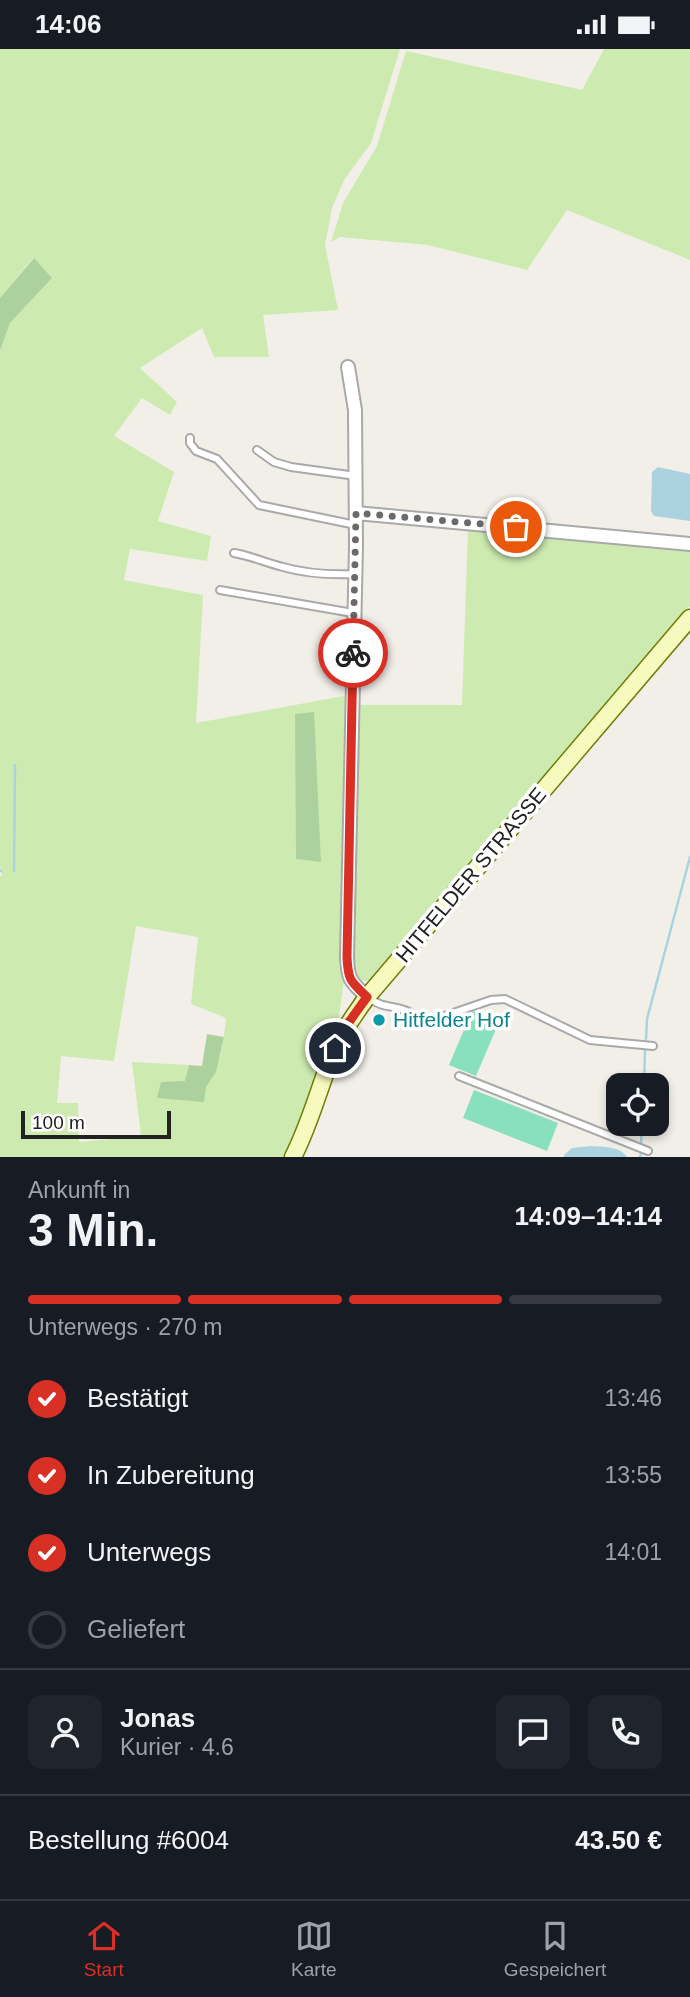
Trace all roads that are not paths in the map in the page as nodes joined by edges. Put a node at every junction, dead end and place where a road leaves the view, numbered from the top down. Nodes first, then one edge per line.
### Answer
1 (348, 367) dead end
2 (190, 437) dead end
3 (257, 450) dead end
4 (356, 476) junction
5 (356, 519) junction
6 (690, 544) edge
7 (234, 553) dead end
8 (355, 574) junction
9 (220, 590) dead end
10 (353, 613) junction
11 (690, 618) edge
12 (367, 997) junction
13 (653, 1046) dead end
14 (459, 1076) dead end
15 (648, 1151) dead end
16 (293, 1157) edge

1 - 4 street
2 - 5 lane
3 - 4 lane
4 - 5 street
5 - 6 street
5 - 8 street
7 - 8 lane
8 - 10 street
9 - 10 lane
10 - 12 street
11 - 12 main road, HITFELDER STRASSE
12 - 13 lane
12 - 16 main road, HITFELDER STRASSE
14 - 15 lane

